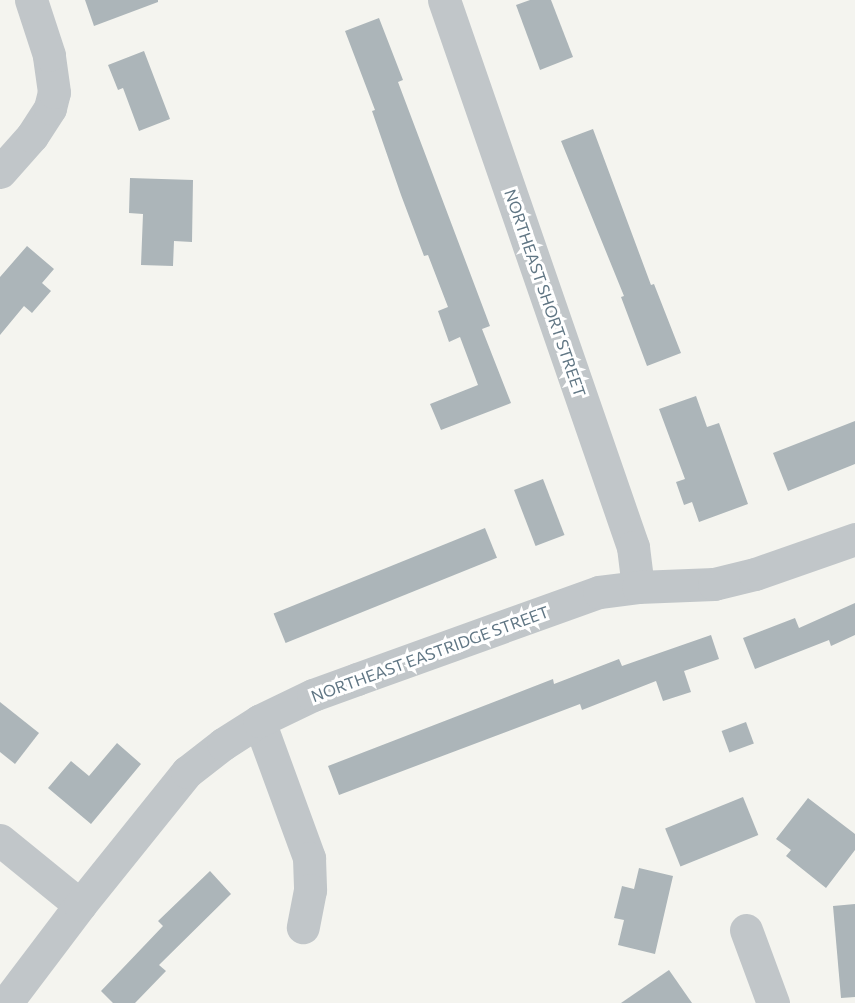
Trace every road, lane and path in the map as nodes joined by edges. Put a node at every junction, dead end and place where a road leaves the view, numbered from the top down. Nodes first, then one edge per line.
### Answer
1 (31, 0) edge
2 (444, 0) edge
3 (0, 172) edge
4 (855, 539) edge
5 (638, 587) junction
6 (259, 721) junction
7 (0, 840) edge
8 (80, 905) junction
9 (303, 927) dead end
10 (746, 930) dead end
11 (6, 1003) edge
12 (772, 1003) edge

1 - 3 street
2 - 5 street, NORTHEAST SHORT STREET
4 - 5 street, NORTHEAST EASTRIDGE STREET
5 - 6 street, NORTHEAST EASTRIDGE STREET
6 - 8 street, NORTHEAST EASTRIDGE STREET
6 - 9 street
7 - 8 street
8 - 11 street, NORTHEAST EASTRIDGE STREET
10 - 12 street

